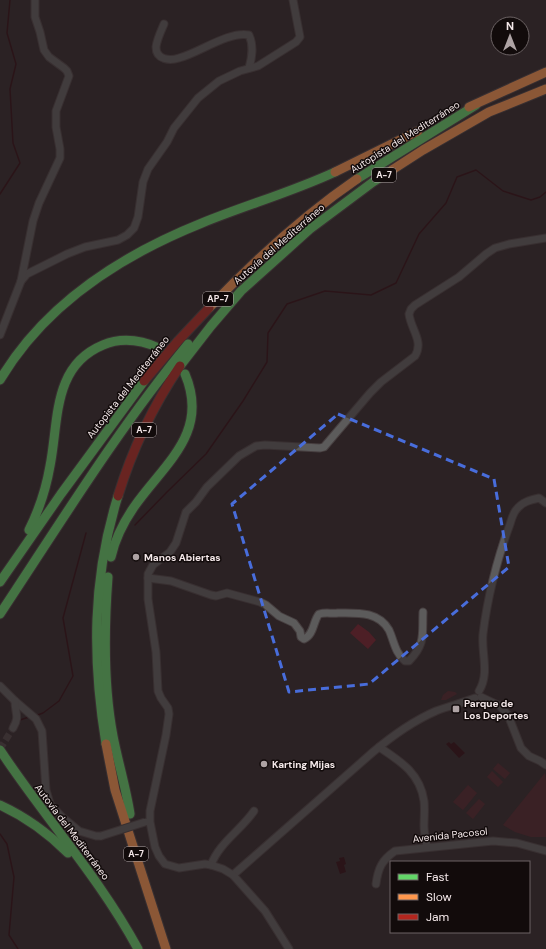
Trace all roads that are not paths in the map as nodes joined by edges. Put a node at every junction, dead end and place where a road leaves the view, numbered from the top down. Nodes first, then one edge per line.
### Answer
1 (35, 0) edge
2 (293, 0) edge
3 (164, 24) dead end
4 (249, 68) junction
5 (546, 72) edge
6 (546, 89) edge
7 (476, 105) junction
8 (546, 238) edge
9 (21, 281) junction
10 (241, 291) junction
11 (0, 335) edge
12 (159, 348) dead end
13 (184, 374) dead end
14 (0, 380) edge
15 (546, 503) edge
16 (19, 554) junction
17 (148, 578) junction
18 (0, 582) edge
19 (423, 612) dead end
20 (0, 614) edge
21 (0, 686) edge
22 (478, 695) junction
23 (15, 701) junction
24 (13, 728) tunnel mouth
25 (379, 747) junction
26 (0, 750) edge
27 (109, 758) junction
28 (546, 765) edge
29 (0, 805) edge
30 (254, 812) dead end
31 (130, 814) junction
32 (147, 822) junction
33 (427, 847) junction
34 (546, 852) edge
35 (211, 865) junction
36 (233, 876) junction
37 (376, 884) dead end
38 (102, 891) junction
39 (138, 949) edge
40 (166, 949) edge
41 (173, 949) edge
42 (289, 949) edge

1 - 9 street
2 - 4 street
3 - 4 street
4 - 9 street
5 - 7 highway, A-7
6 - 10 highway, Autovía del Mediterráneo / A-7
7 - 14 highway, A-7
7 - 16 highway, Autopista del Mediterráneo / AP-7
8 - 17 street
9 - 11 street
10 - 20 highway, Autopista del Mediterráneo / AP-7
10 - 27 highway, Autovía del Mediterráneo / A-7
12 - 16 highway
13 - 31 highway
15 - 22 street
16 - 18 highway, Autopista del Mediterráneo / AP-7
17 - 19 street
17 - 32 street
21 - 23 street
22 - 25 street
22 - 28 street
23 - 24 street
23 - 32 street, bridge
25 - 33 street
25 - 36 street
26 - 38 highway, Autovía del Mediterráneo
27 - 31 highway
27 - 40 highway, Autovía del Mediterráneo / A-7
29 - 38 highway
30 - 35 street
31 - 41 highway
32 - 35 street
33 - 34 street, Avenida Pacosol
33 - 37 street, Avenida Pacosol
35 - 36 street
36 - 42 street
38 - 39 highway, Autovía del Mediterráneo

